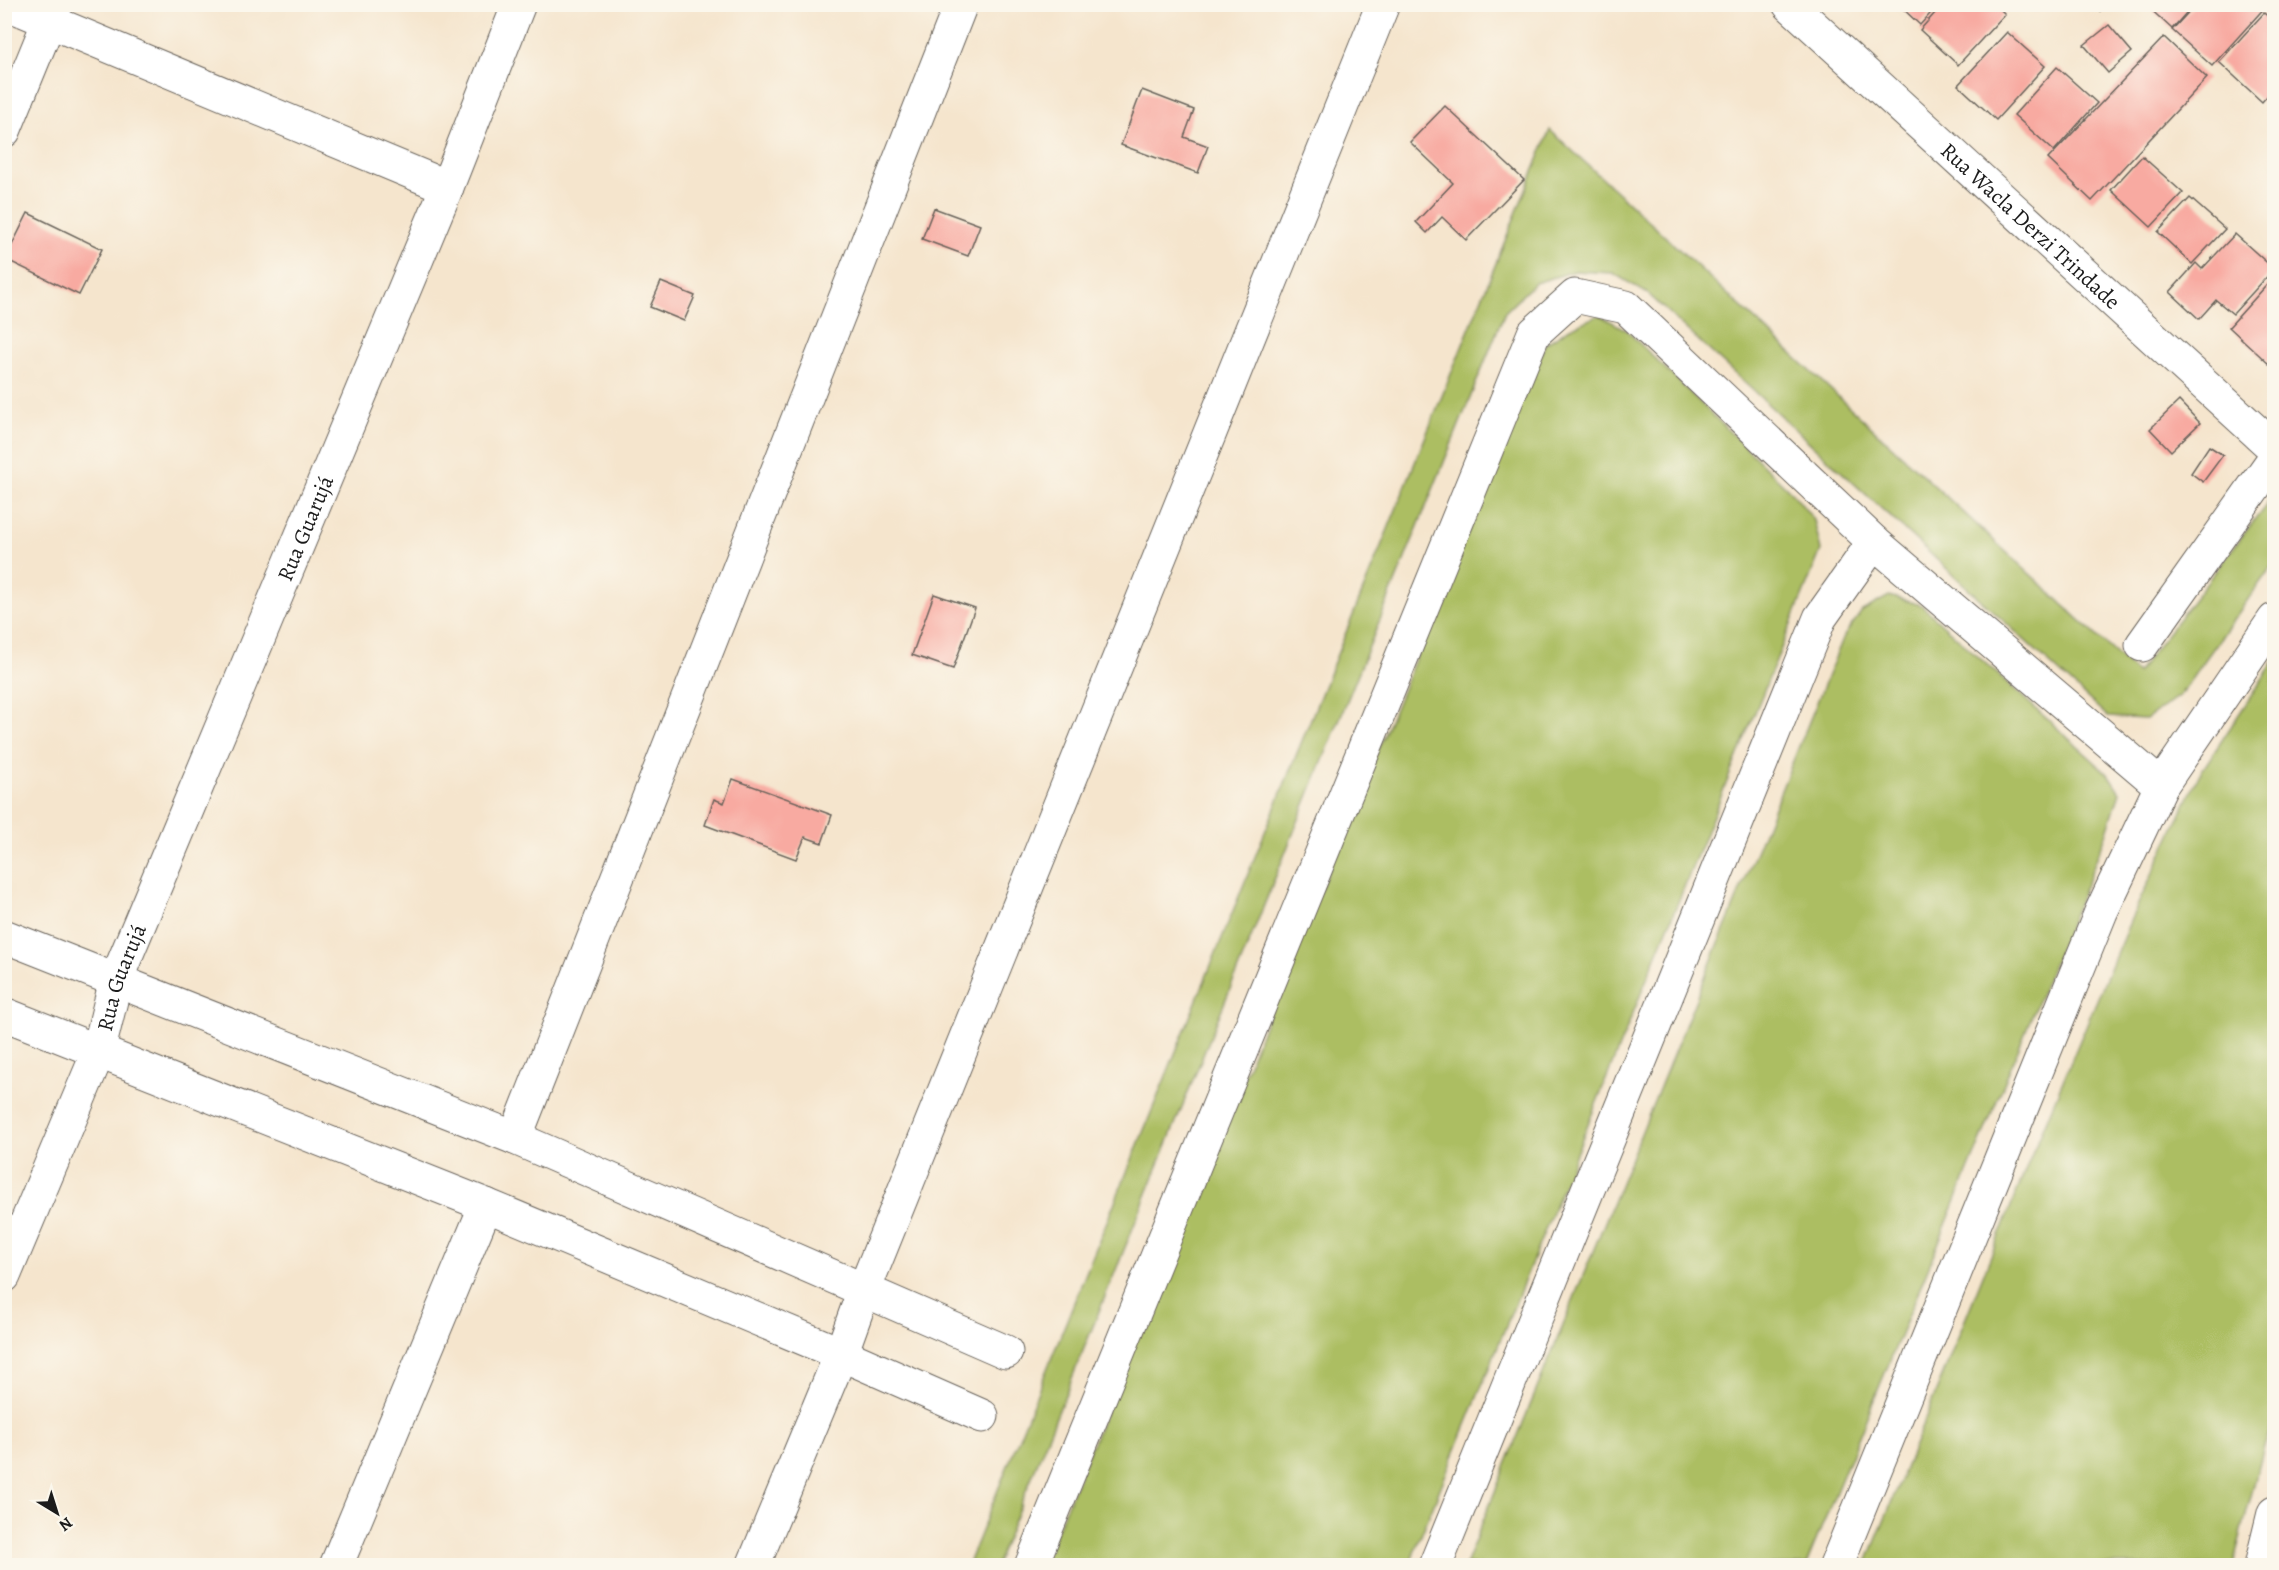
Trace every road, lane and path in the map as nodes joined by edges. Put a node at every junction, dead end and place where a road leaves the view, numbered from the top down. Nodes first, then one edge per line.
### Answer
1 (8, 4) edge
2 (519, 4) edge
3 (961, 4) edge
4 (1383, 4) edge
5 (1789, 4) edge
6 (53, 13) edge
7 (4, 131) edge
8 (447, 187) junction
9 (2274, 448) edge
10 (2274, 459) edge
11 (1874, 542) junction
12 (2274, 620) edge
13 (2142, 645) dead end
14 (2161, 786) junction
15 (4, 936) edge
16 (116, 980) junction
17 (4, 1014) edge
18 (98, 1053) junction
19 (515, 1138) junction
20 (486, 1205) junction
21 (4, 1276) edge
22 (864, 1290) junction
23 (1006, 1352) dead end
24 (841, 1354) junction
25 (982, 1416) dead end
26 (2274, 1513) edge
27 (336, 1566) edge
28 (753, 1566) edge
29 (1031, 1566) edge
30 (1435, 1566) edge
31 (1836, 1566) edge
32 (2261, 1566) edge

1 - 6 street
2 - 8 street, Rua Guarujá
3 - 19 street
4 - 22 street
5 - 9 street, Rua Wacla Derzi Trindade
6 - 7 street
6 - 8 street
8 - 16 street, Rua Guarujá
10 - 13 street
11 - 14 street
11 - 29 street
11 - 30 street
12 - 14 street
14 - 31 street
15 - 16 street
16 - 18 street, Rua Guarujá
16 - 19 street
17 - 18 street
18 - 20 street
18 - 21 street, Rua Guarujá
19 - 22 street
20 - 24 street
20 - 27 street
22 - 23 street
22 - 24 street
24 - 25 street
24 - 28 street
26 - 32 street

